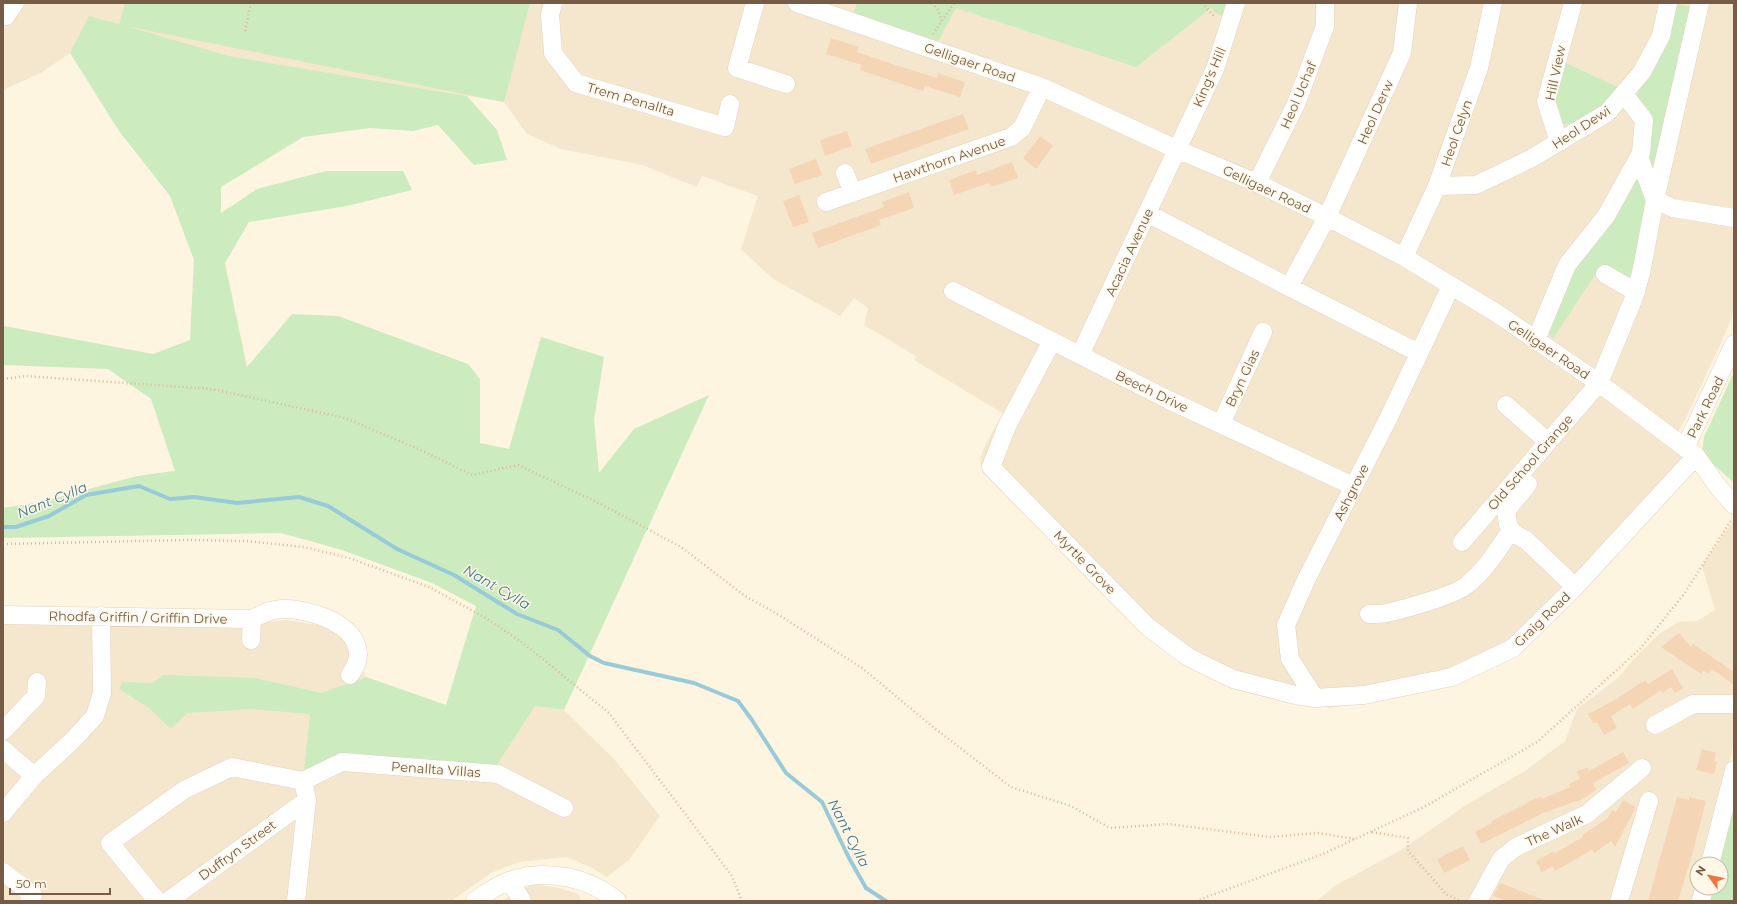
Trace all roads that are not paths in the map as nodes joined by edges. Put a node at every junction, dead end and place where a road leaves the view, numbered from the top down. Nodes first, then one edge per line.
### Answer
1 (14, 3) edge
2 (553, 3) edge
3 (755, 3) edge
4 (797, 3) edge
5 (1236, 3) edge
6 (1325, 3) edge
7 (1408, 3) edge
8 (1493, 3) edge
9 (1573, 3) edge
10 (1668, 3) edge
11 (1700, 3) edge
12 (3, 16) edge
13 (786, 84) dead end
14 (1042, 87) junction
15 (1624, 94) junction
16 (730, 104) dead end
17 (1559, 142) junction
18 (1176, 149) junction
19 (1639, 157) junction
20 (845, 173) dead end
21 (1257, 183) junction
22 (1437, 186) junction
23 (853, 193) junction
24 (1655, 200) junction
25 (826, 202) dead end
26 (1147, 213) junction
27 (1327, 217) junction
28 (1734, 218) edge
29 (1404, 257) junction
30 (1605, 274) dead end
31 (1451, 286) junction
32 (1289, 287) junction
33 (953, 291) dead end
34 (1636, 292) junction
35 (1263, 332) dead end
36 (1536, 340) junction
37 (1052, 341) junction
38 (1734, 344) edge
39 (1419, 353) junction
40 (1080, 355) junction
41 (1599, 382) junction
42 (1506, 405) dead end
43 (1221, 424) junction
44 (1548, 442) junction
45 (1691, 452) junction
46 (1528, 484) dead end
47 (1353, 486) junction
48 (1734, 505) edge
49 (1513, 532) junction
50 (1462, 542) dead end
51 (1575, 587) junction
52 (1369, 614) dead end
53 (3, 615) edge
54 (101, 616) junction
55 (252, 620) junction
56 (251, 640) dead end
57 (350, 675) dead end
58 (37, 682) dead end
59 (1315, 698) junction
60 (1734, 704) edge
61 (1654, 726) dead end
62 (3, 731) edge
63 (3, 749) edge
64 (1642, 768) dead end
65 (1734, 770) edge
66 (34, 776) junction
67 (303, 781) junction
68 (307, 800) junction
69 (1649, 801) dead end
70 (564, 808) dead end
71 (3, 813) edge
72 (1712, 856) edge
73 (3, 872) edge
74 (510, 881) junction
75 (29, 901) edge
76 (157, 901) edge
77 (168, 901) edge
78 (296, 901) edge
79 (475, 901) edge
80 (522, 901) edge
81 (617, 901) edge
82 (1478, 901) edge
83 (1619, 901) edge

1 - 12 street
2 - 16 street, Trem Penallta
3 - 13 street
4 - 14 street, Gelligaer Road
5 - 18 street, King's Hill
6 - 21 street, Heol Uchaf
7 - 27 street, Heol Derw
8 - 22 street, Heol Celyn
9 - 17 street, Hill View
10 - 15 street, Heol Dewi
11 - 24 street, Old School Grange
14 - 18 street, Gelligaer Road
14 - 23 street, Hawthorn Avenue
15 - 17 street, Heol Dewi
15 - 19 street
17 - 22 street, Heol Dewi
18 - 21 street, Gelligaer Road
18 - 26 street, Acacia Avenue
19 - 24 street
19 - 36 street
20 - 23 street
21 - 27 street, Gelligaer Road
22 - 29 street, Heol Celyn
23 - 25 street, Hawthorn Avenue
24 - 28 street
24 - 34 street, Old School Grange
26 - 32 street
26 - 40 street, Acacia Avenue
27 - 29 street, Gelligaer Road
27 - 32 street, Heol Derw
29 - 31 street, Gelligaer Road
30 - 34 street
31 - 36 street, Gelligaer Road
31 - 39 street, Ashgrove
32 - 39 street
33 - 37 street, Beech Drive
34 - 41 street, Old School Grange
35 - 43 street, Bryn Glas
36 - 41 street, Gelligaer Road
37 - 40 street, Beech Drive
37 - 59 street, Myrtle Grove
38 - 45 street, Park Road
39 - 47 street, Ashgrove
40 - 43 street, Beech Drive
41 - 44 street, Old School Grange
41 - 45 street, Gelligaer Road
42 - 44 street
43 - 47 street, Beech Drive
44 - 50 street, Old School Grange
45 - 48 street, Gelligaer Road
45 - 51 street, Graig Road
46 - 49 street
47 - 59 street, Ashgrove
49 - 51 street
49 - 52 street
51 - 59 street, Graig Road
53 - 54 street, Rhodfa Griffin / Griffin Drive
54 - 55 street, Rhodfa Griffin / Griffin Drive
54 - 66 street
55 - 56 street
55 - 57 street
58 - 62 street
60 - 61 street
63 - 66 street
64 - 82 street, The Walk
65 - 72 street
66 - 71 street
67 - 68 street
67 - 70 street, Penallta Villas
67 - 76 street
68 - 77 street, Duffryn Street
68 - 78 street
69 - 83 street
73 - 75 street
74 - 79 street
74 - 80 street
74 - 81 street

